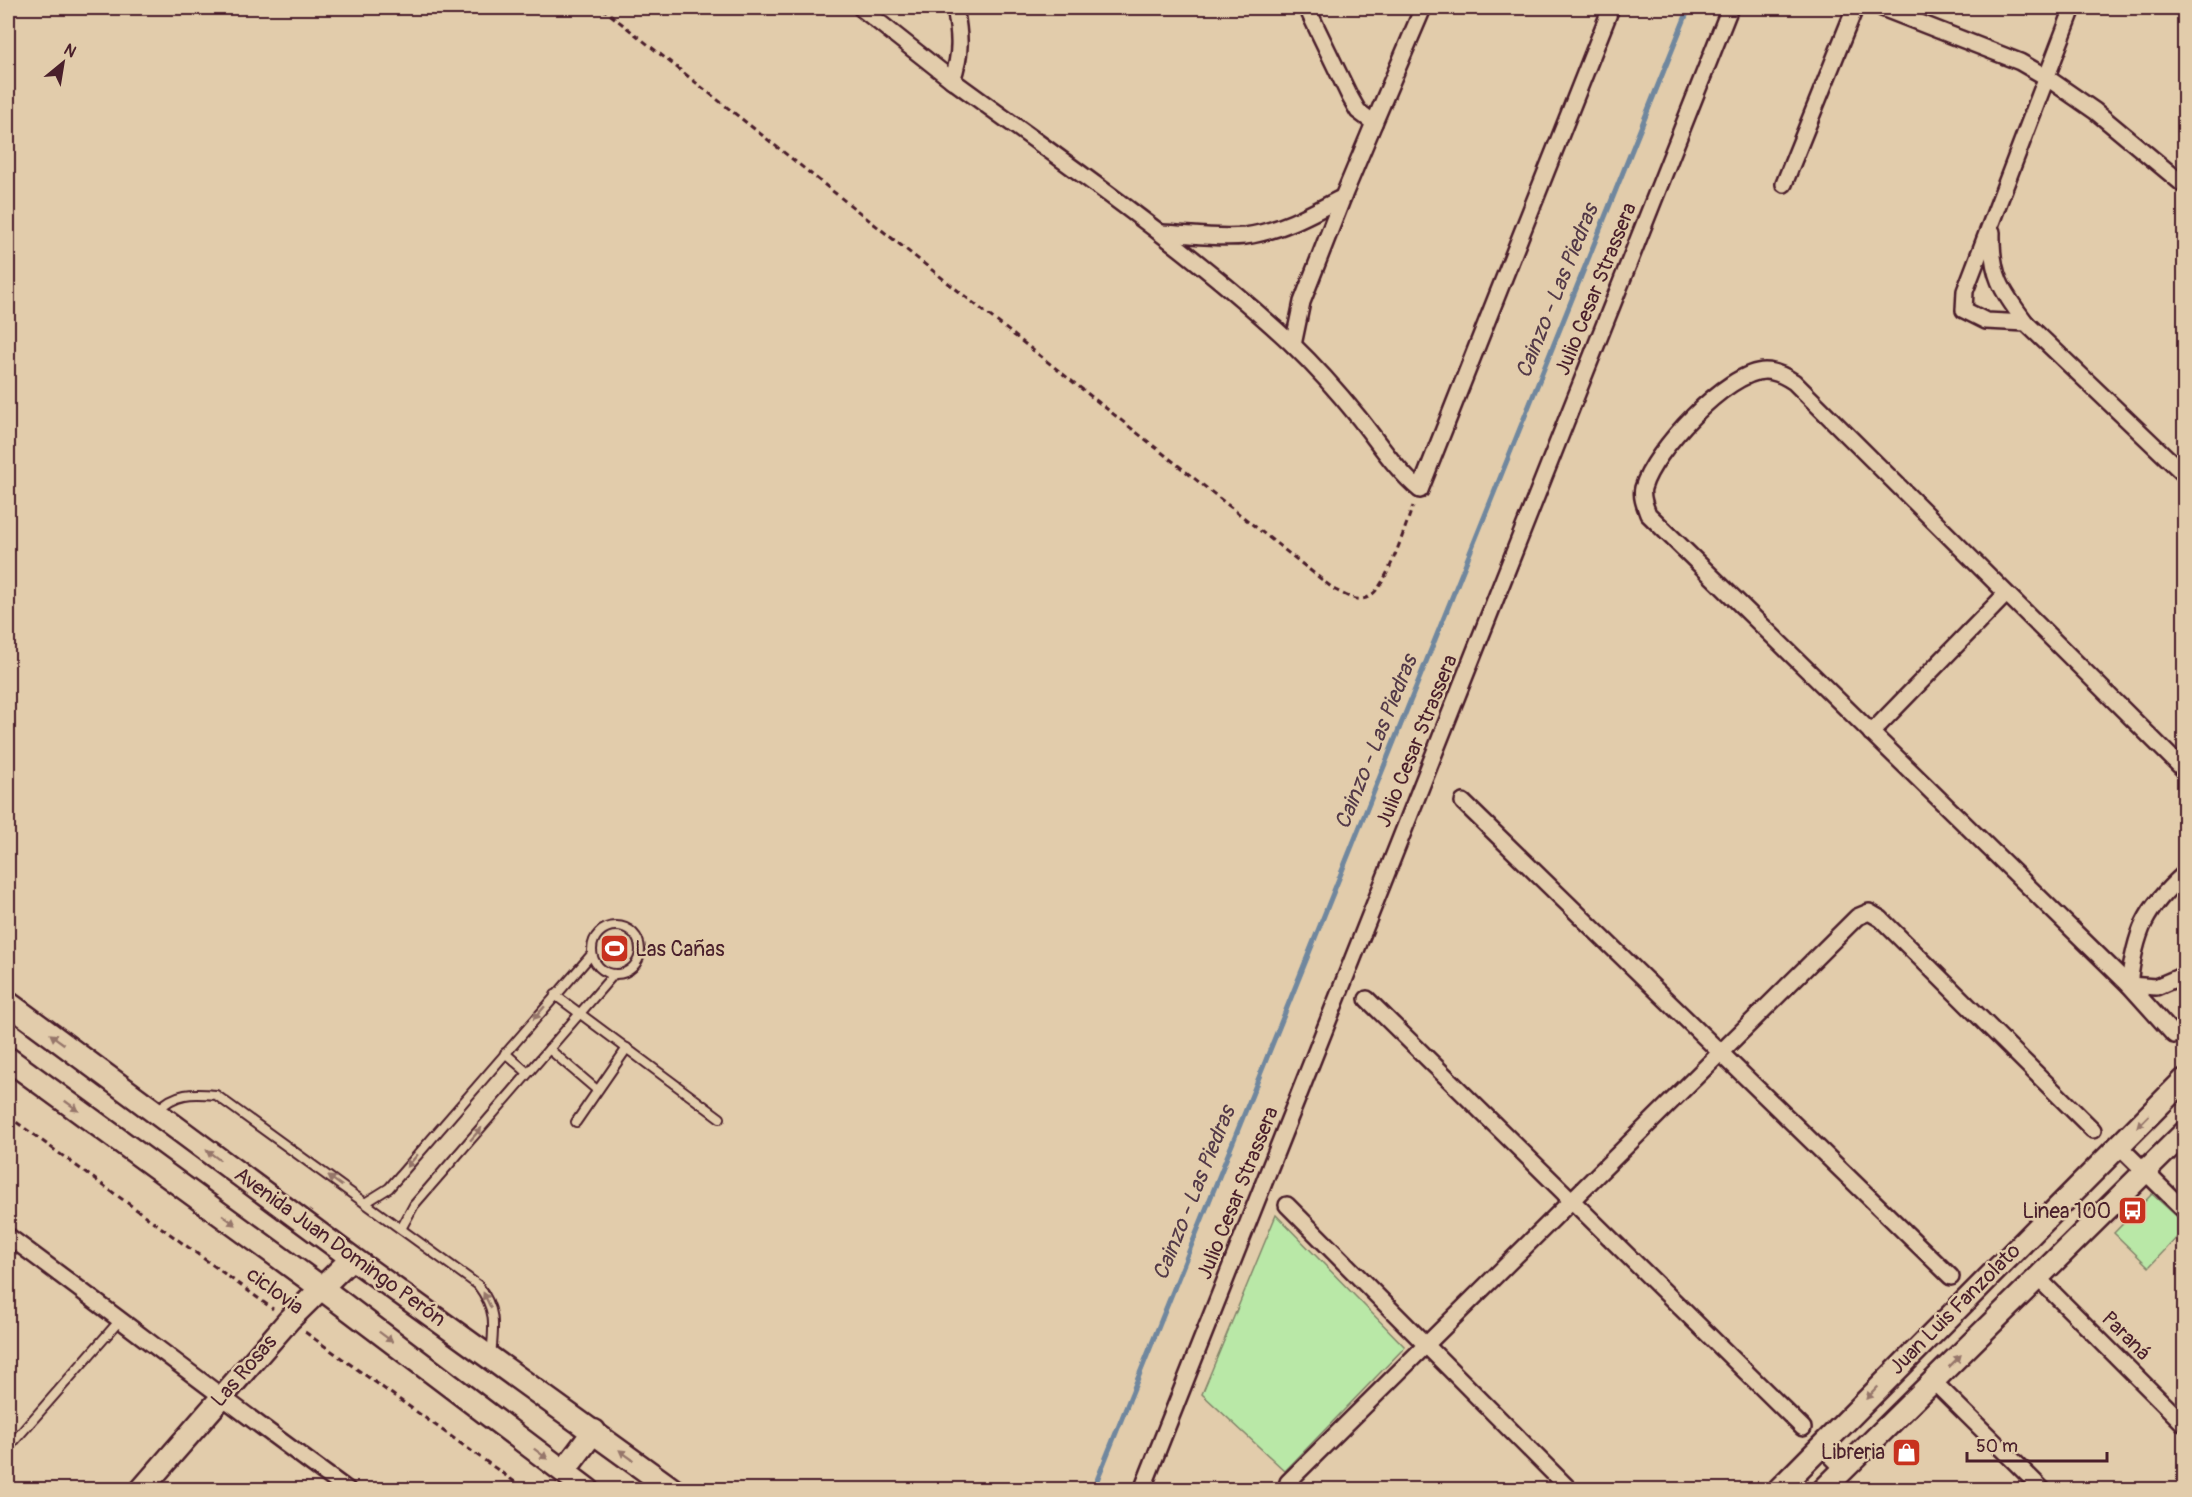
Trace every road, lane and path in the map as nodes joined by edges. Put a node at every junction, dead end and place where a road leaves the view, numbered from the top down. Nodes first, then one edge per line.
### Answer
1 (602, 8) edge
2 (861, 8) edge
3 (955, 8) edge
4 (1307, 8) edge
5 (1423, 8) edge
6 (1611, 8) edge
7 (1730, 8) edge
8 (1855, 8) edge
9 (1882, 8) edge
10 (2073, 8) edge
11 (2046, 77) junction
12 (952, 80) junction
13 (1374, 123) junction
14 (1784, 184) dead end
15 (2184, 185) edge
16 (1342, 196) junction
17 (1992, 223) junction
18 (1161, 233) junction
19 (2026, 322) junction
20 (1293, 345) junction
21 (2184, 474) edge
22 (1420, 490) junction
23 (2006, 594) junction
24 (1871, 733) junction
25 (2184, 770) edge
26 (1463, 802) dead end
27 (2184, 874) edge
28 (592, 954) junction
29 (614, 975) junction
30 (2184, 975) edge
31 (2129, 984) junction
32 (555, 995) junction
33 (1367, 999) dead end
34 (8, 1003) edge
35 (581, 1013) junction
36 (2174, 1035) dead end
37 (627, 1048) junction
38 (549, 1049) junction
39 (505, 1053) junction
40 (1722, 1054) junction
41 (8, 1059) edge
42 (528, 1073) junction
43 (2184, 1080) edge
44 (597, 1090) junction
45 (156, 1112) junction
46 (8, 1116) edge
47 (720, 1118) dead end
48 (576, 1122) dead end
49 (2093, 1130) dead end
50 (2184, 1133) edge
51 (2119, 1146) junction
52 (2145, 1171) junction
53 (1573, 1201) junction
54 (365, 1203) junction
55 (1287, 1205) dead end
56 (2184, 1210) edge
57 (401, 1229) junction
58 (8, 1236) edge
59 (352, 1258) junction
60 (1951, 1277) dead end
61 (2038, 1278) junction
62 (320, 1287) junction
63 (121, 1319) junction
64 (289, 1320) junction
65 (1426, 1346) junction
66 (491, 1357) junction
67 (1934, 1382) junction
68 (221, 1398) junction
69 (2184, 1424) edge
70 (1803, 1428) dead end
71 (594, 1431) junction
72 (1821, 1446) junction
73 (8, 1448) edge
74 (564, 1471) junction
75 (1834, 1483) edge
76 (1144, 1489) edge
77 (141, 1490) edge
78 (348, 1490) edge
79 (526, 1490) edge
80 (588, 1490) edge
81 (673, 1490) edge
82 (1286, 1490) edge
83 (1570, 1490) edge
84 (1778, 1490) edge
85 (2043, 1490) edge

1 - 22 path
2 - 12 street
3 - 12 street
4 - 13 street
5 - 13 street
6 - 22 street
7 - 76 street, Julio Cesar Strassera
8 - 14 street
9 - 11 street
10 - 11 street
11 - 15 street
11 - 17 street
12 - 18 street
13 - 16 street
16 - 18 street
16 - 20 street
17 - 19 street
17 - 19 street
18 - 20 street
19 - 21 street
20 - 22 street
23 - 24 street
23 - 24 street
23 - 25 street
24 - 31 street
26 - 40 street
27 - 31 street
28 - 29 lane
28 - 29 lane
28 - 32 lane
29 - 35 lane
30 - 31 street
31 - 36 street
32 - 35 lane
32 -> 39 lane
33 - 53 street
45 -> 34 main road, Avenida Juan Domingo Perón
35 - 37 lane
35 - 38 lane
37 - 44 lane
37 - 47 lane
38 - 42 lane
38 - 44 lane
39 - 42 lane
39 -> 54 lane
40 - 49 street
40 - 53 street
40 - 60 street
41 -> 62 main road, Avenida Juan Domingo Perón
57 -> 42 lane
43 -> 51 street, Juan Luis Fanzolato
44 - 48 lane
54 -> 45 lane
59 -> 45 main road, Avenida Juan Domingo Perón
46 - 64 path, ciclovia
50 - 52 street, Juan Luis Fanzolato
51 - 52 street
51 -> 72 street, Juan Luis Fanzolato
52 - 56 street
52 - 61 street, Juan Luis Fanzolato
53 - 65 street
53 - 70 street
54 - 57 lane
55 - 65 street
66 -> 57 lane
58 - 63 street
59 - 62 street, Las Rosas
59 - 66 main road, Avenida Juan Domingo Perón
67 -> 61 street, Juan Luis Fanzolato
61 - 69 street, Paraná
62 - 64 street, Las Rosas
62 -> 74 main road, Avenida Juan Domingo Perón
63 - 68 street
63 - 73 lane
64 - 68 street, Las Rosas
64 - 79 path, ciclovia
65 - 82 street
65 - 83 street
66 - 71 main road, Avenida Juan Domingo Perón
67 - 75 street, Juan Luis Fanzolato
67 - 85 street
68 - 77 street, Las Rosas
68 - 78 street
71 - 74 main road
81 -> 71 main road, Avenida Juan Domingo Perón
72 - 75 street
72 - 84 street, Juan Luis Fanzolato
74 - 80 main road, Avenida Juan Domingo Perón

